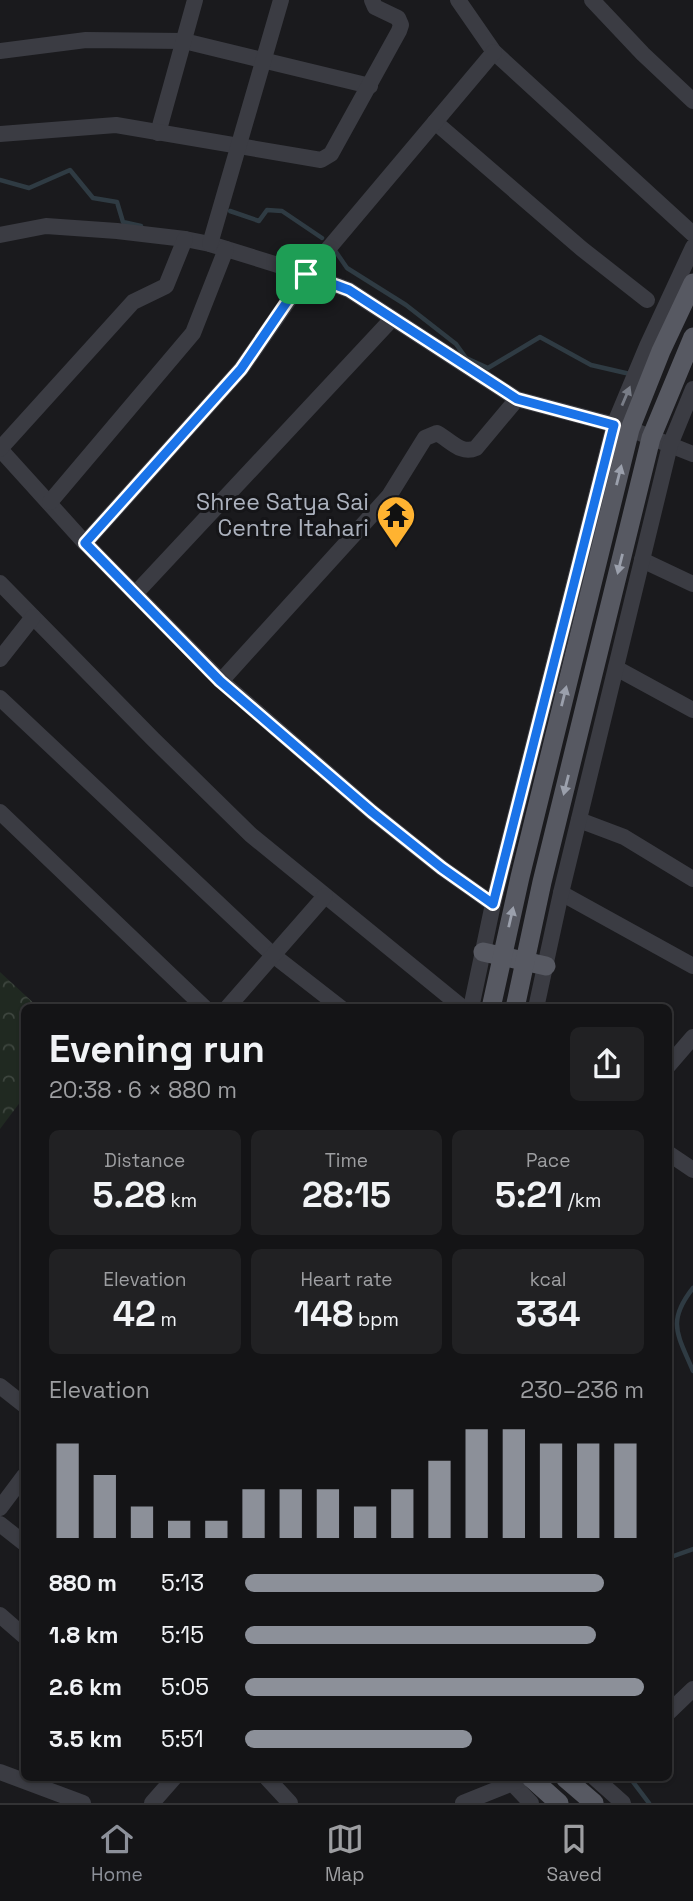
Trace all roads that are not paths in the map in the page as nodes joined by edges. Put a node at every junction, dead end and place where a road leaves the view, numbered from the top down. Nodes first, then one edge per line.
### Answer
1 (195, 0) edge
2 (281, 0) edge
3 (372, 0) edge
4 (458, 0) edge
5 (592, 0) edge
6 (184, 41) junction
7 (0, 51) edge
8 (494, 52) junction
9 (264, 60) junction
10 (370, 86) junction
11 (693, 101) edge
12 (435, 122) junction
13 (158, 132) junction
14 (0, 134) edge
15 (239, 147) junction
16 (0, 234) edge
17 (693, 234) edge
18 (186, 239) junction
19 (218, 247) junction
20 (693, 247) edge
21 (306, 274) junction
22 (686, 284) edge
23 (647, 300) dead end
24 (392, 319) junction
25 (693, 337) edge
26 (693, 389) edge
27 (517, 399) junction
28 (622, 427) junction
29 (651, 438) junction
30 (670, 445) junction
31 (0, 449) edge
32 (693, 454) edge
33 (50, 502) junction
34 (85, 543) junction
35 (642, 560) junction
36 (0, 583) edge
37 (693, 584) edge
38 (135, 594) junction
39 (33, 617) junction
40 (0, 659) edge
41 (616, 668) junction
42 (220, 681) junction
43 (0, 698) edge
44 (693, 710) edge
45 (0, 812) edge
46 (579, 820) junction
47 (693, 879) edge
48 (561, 893) junction
49 (325, 896) junction
50 (493, 904) junction
51 (273, 955) junction
52 (493, 955) junction
53 (525, 962) junction
54 (546, 966) junction
55 (693, 966) edge
56 (201, 1004) edge
57 (230, 1004) edge
58 (336, 1004) edge
59 (458, 1004) edge
60 (473, 1004) edge
61 (491, 1004) edge
62 (516, 1004) edge
63 (537, 1004) edge
64 (693, 1037) edge
65 (672, 1061) edge
66 (672, 1156) edge
67 (693, 1170) edge
68 (0, 1386) edge
69 (21, 1403) edge
70 (21, 1480) edge
71 (0, 1508) edge
72 (0, 1524) edge
73 (21, 1541) edge
74 (0, 1615) edge
75 (21, 1633) edge
76 (693, 1689) edge
77 (672, 1709) edge
78 (0, 1772) edge
79 (21, 1780) edge
80 (24, 1781) edge
81 (65, 1781) edge
82 (171, 1781) edge
83 (270, 1781) edge
84 (512, 1781) edge
85 (515, 1781) edge
86 (534, 1781) edge
87 (568, 1781) edge
88 (598, 1781) edge
89 (76, 1800) edge
90 (152, 1803) edge
91 (290, 1803) edge
92 (463, 1803) edge
93 (531, 1803) edge
94 (559, 1803) edge
95 (594, 1803) edge
96 (623, 1803) edge

1 - 6 street
2 - 9 street
3 - 10 street
4 - 8 street
5 - 11 street
6 - 7 street
6 - 9 street
6 - 13 street
8 - 12 street
8 - 17 street
9 - 10 street
9 - 15 street
10 - 15 street
12 - 21 street
12 - 23 street
13 - 14 street
13 - 15 street
15 - 19 street
16 - 18 street
18 - 19 street
18 - 31 street
19 - 21 street
19 - 33 street
20 - 22 street
21 - 24 street
21 - 34 street
22 - 28 main road
28 -> 22 street
24 - 27 street
24 - 38 street
25 - 29 main road
26 - 30 street
27 - 28 street
27 - 42 street
28 - 29 street
28 - 50 street
52 -> 28 main road
29 - 30 street
29 -> 53 main road
30 - 32 street
30 - 35 street
31 - 33 street
33 - 34 street
34 - 38 street
35 - 37 street
35 - 41 street
36 - 39 street
38 - 42 street
39 - 40 street
39 - 49 street
41 - 44 street
41 - 46 street
42 - 50 street
43 - 51 street
45 - 56 street
46 - 47 street
46 - 48 street
48 - 54 street
48 - 55 street
49 - 51 street
49 - 59 street
50 - 52 street
51 - 57 street
51 - 58 street
52 - 53 main road
52 - 60 street
52 - 61 main road
53 - 54 main road
53 - 62 main road
54 - 63 street
64 - 65 street
66 - 67 street
68 - 69 street
70 - 71 street
72 - 73 street
74 - 75 street
76 - 77 street
78 - 79 street
80 - 89 street
81 - 89 street
82 - 90 street
83 - 91 street
84 - 92 street
85 - 93 street
86 - 94 main road
87 - 95 main road
88 - 96 street

